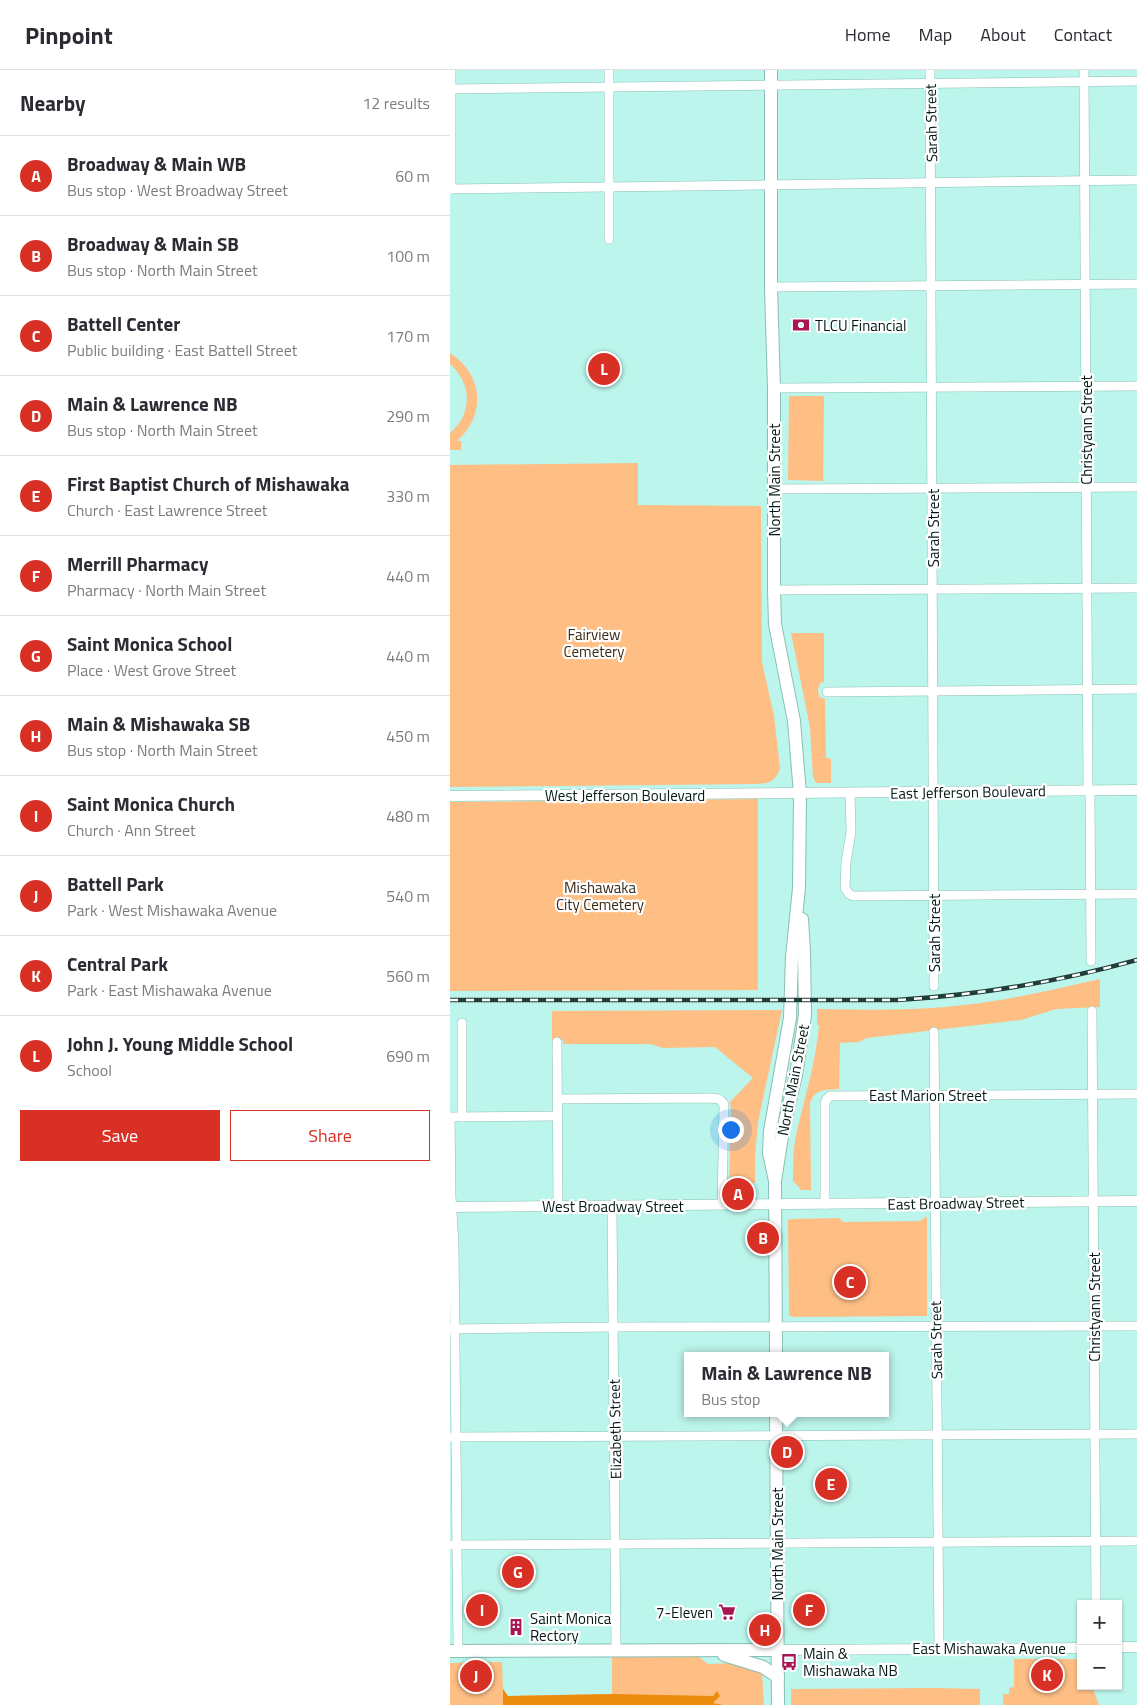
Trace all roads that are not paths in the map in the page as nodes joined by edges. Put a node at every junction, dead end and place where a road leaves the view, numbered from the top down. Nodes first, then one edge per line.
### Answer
1 (451, 70) edge
2 (609, 70) edge
3 (771, 70) edge
4 (930, 70) edge
5 (1084, 70) edge
6 (1137, 81) edge
7 (1084, 82) junction
8 (930, 84) junction
9 (771, 86) junction
10 (609, 88) junction
11 (450, 89) edge
12 (1137, 180) edge
13 (1085, 181) junction
14 (931, 182) junction
15 (771, 184) junction
16 (609, 187) junction
17 (451, 189) edge
18 (609, 239) dead end
19 (1086, 284) junction
20 (1137, 284) edge
21 (932, 286) junction
22 (771, 287) junction
23 (1086, 386) junction
24 (1137, 386) edge
25 (774, 388) junction
26 (932, 388) junction
27 (1086, 487) junction
28 (1137, 487) edge
29 (932, 488) junction
30 (774, 489) junction
31 (1087, 588) junction
32 (1137, 588) edge
33 (774, 590) junction
34 (933, 590) junction
35 (1137, 689) edge
36 (1087, 690) junction
37 (934, 691) junction
38 (827, 692) dead end
39 (1089, 790) junction
40 (1137, 790) edge
41 (934, 792) junction
42 (850, 793) junction
43 (800, 794) junction
44 (450, 796) edge
45 (1091, 894) junction
46 (1137, 894) edge
47 (934, 896) junction
48 (1091, 961) dead end
49 (934, 986) dead end
50 (1092, 1011) dead end
51 (462, 1023) dead end
52 (934, 1032) dead end
53 (557, 1042) dead end
54 (1092, 1094) junction
55 (1137, 1094) edge
56 (935, 1096) junction
57 (558, 1099) junction
58 (557, 1116) junction
59 (450, 1117) edge
60 (462, 1117) junction
61 (1093, 1202) junction
62 (1137, 1202) edge
63 (935, 1203) junction
64 (825, 1204) junction
65 (722, 1205) junction
66 (775, 1205) junction
67 (558, 1206) junction
68 (612, 1206) junction
69 (451, 1207) edge
70 (936, 1326) junction
71 (1137, 1326) edge
72 (613, 1327) junction
73 (776, 1327) junction
74 (1094, 1327) junction
75 (452, 1329) edge
76 (776, 1352) edge
77 (776, 1417) edge
78 (1095, 1434) junction
79 (1137, 1434) edge
80 (776, 1435) junction
81 (937, 1435) junction
82 (614, 1436) junction
83 (453, 1437) edge
84 (938, 1542) junction
85 (1096, 1542) junction
86 (1137, 1542) edge
87 (616, 1543) junction
88 (777, 1543) junction
89 (454, 1545) edge
90 (1096, 1600) edge
91 (1122, 1647) edge
92 (1137, 1647) edge
93 (939, 1648) junction
94 (1077, 1648) edge
95 (778, 1650) junction
96 (454, 1651) edge
97 (616, 1651) junction
98 (709, 1651) junction
99 (778, 1677) junction
100 (778, 1705) edge

1 - 11 street
2 - 10 street
3 - 9 main road, North Main Street
4 - 8 street, Sarah Street
5 - 7 street, Christyann Street
6 - 7 street
7 - 8 street
7 - 13 street, Christyann Street
8 - 9 street
8 - 14 street, Sarah Street
9 - 10 street
9 - 15 main road, North Main Street
10 - 11 street
10 - 16 street
11 - 17 street
12 - 13 street
13 - 14 street
13 - 19 street, Christyann Street
14 - 15 street
14 - 21 street, Sarah Street
15 - 16 street
15 - 22 main road, North Main Street
16 - 17 street
16 - 18 street
19 - 20 street
19 - 21 street
19 - 23 street, Christyann Street
21 - 22 street
21 - 26 street, Sarah Street
22 - 25 main road, North Main Street
23 - 24 street
23 - 26 street
23 - 27 street, Christyann Street
25 - 26 street
25 - 30 main road, North Main Street
26 - 29 street, Sarah Street
27 - 28 street
27 - 29 street
27 - 31 street, Christyann Street
29 - 30 street
29 - 34 street, Sarah Street
30 - 33 main road, North Main Street
31 - 32 street
31 - 34 street
31 - 36 street, Christyann Street
33 - 34 street
33 - 43 main road, North Main Street
34 - 37 street, Sarah Street
35 - 36 street
36 - 37 street
36 - 39 street, Christyann Street
37 - 38 street
37 - 41 street, Sarah Street
39 - 40 street, East Jefferson Boulevard
39 - 41 street, East Jefferson Boulevard
39 - 45 street, Christyann Street
41 - 42 street, East Jefferson Boulevard
41 - 47 street, Sarah Street
42 - 43 street, East Jefferson Boulevard
42 - 47 street
43 - 44 street, West Jefferson Boulevard
43 - 66 main road, North Main Street
45 - 46 street
45 - 47 street
45 - 48 street, Christyann Street
47 - 49 street, Sarah Street
50 - 54 street, Christyann Street
51 - 60 street
52 - 56 street, Sarah Street
53 - 57 street
54 - 55 street, East Marion Street
54 - 56 street, East Marion Street
54 - 61 street, Christyann Street
56 - 63 street, Sarah Street
56 - 64 street, East Marion Street
57 - 58 street
57 - 65 street
58 - 60 street
58 - 67 street
59 - 60 street
59 - 69 street
61 - 62 street, East Broadway Street
61 - 63 street, East Broadway Street
61 - 74 street, Christyann Street
63 - 64 street, East Broadway Street
63 - 70 street, Sarah Street
64 - 66 street, East Broadway Street
65 - 66 street, West Broadway Street
65 - 68 street, West Broadway Street
66 - 73 main road, North Main Street
67 - 68 street, West Broadway Street
67 - 69 street, West Broadway Street
68 - 72 street, Elizabeth Street
69 - 75 street
70 - 73 street
70 - 74 street
70 - 81 street, Sarah Street
71 - 74 street
72 - 73 street
72 - 75 street
72 - 82 street, Elizabeth Street
73 - 76 main road, North Main Street
74 - 78 street, Christyann Street
75 - 83 street
77 - 80 main road, North Main Street
78 - 79 street
78 - 81 street
78 - 85 street, Christyann Street
80 - 81 street
80 - 82 street
80 - 88 main road, North Main Street
81 - 84 street, Sarah Street
82 - 83 street
82 - 87 street, Elizabeth Street
83 - 89 street
84 - 85 street
84 - 88 street
84 - 93 street, Sarah Street
85 - 86 street
85 - 90 street, Christyann Street
87 - 88 street
87 - 89 street
87 - 97 street, Elizabeth Street
88 - 95 main road, North Main Street
89 - 96 street
91 - 92 street
93 - 94 street, East Mishawaka Avenue
93 - 95 street, East Mishawaka Avenue
95 - 98 main road
95 - 99 main road, North Main Street
96 - 97 main road
97 - 98 main road
98 - 99 main road
99 - 100 main road, North Main Street

